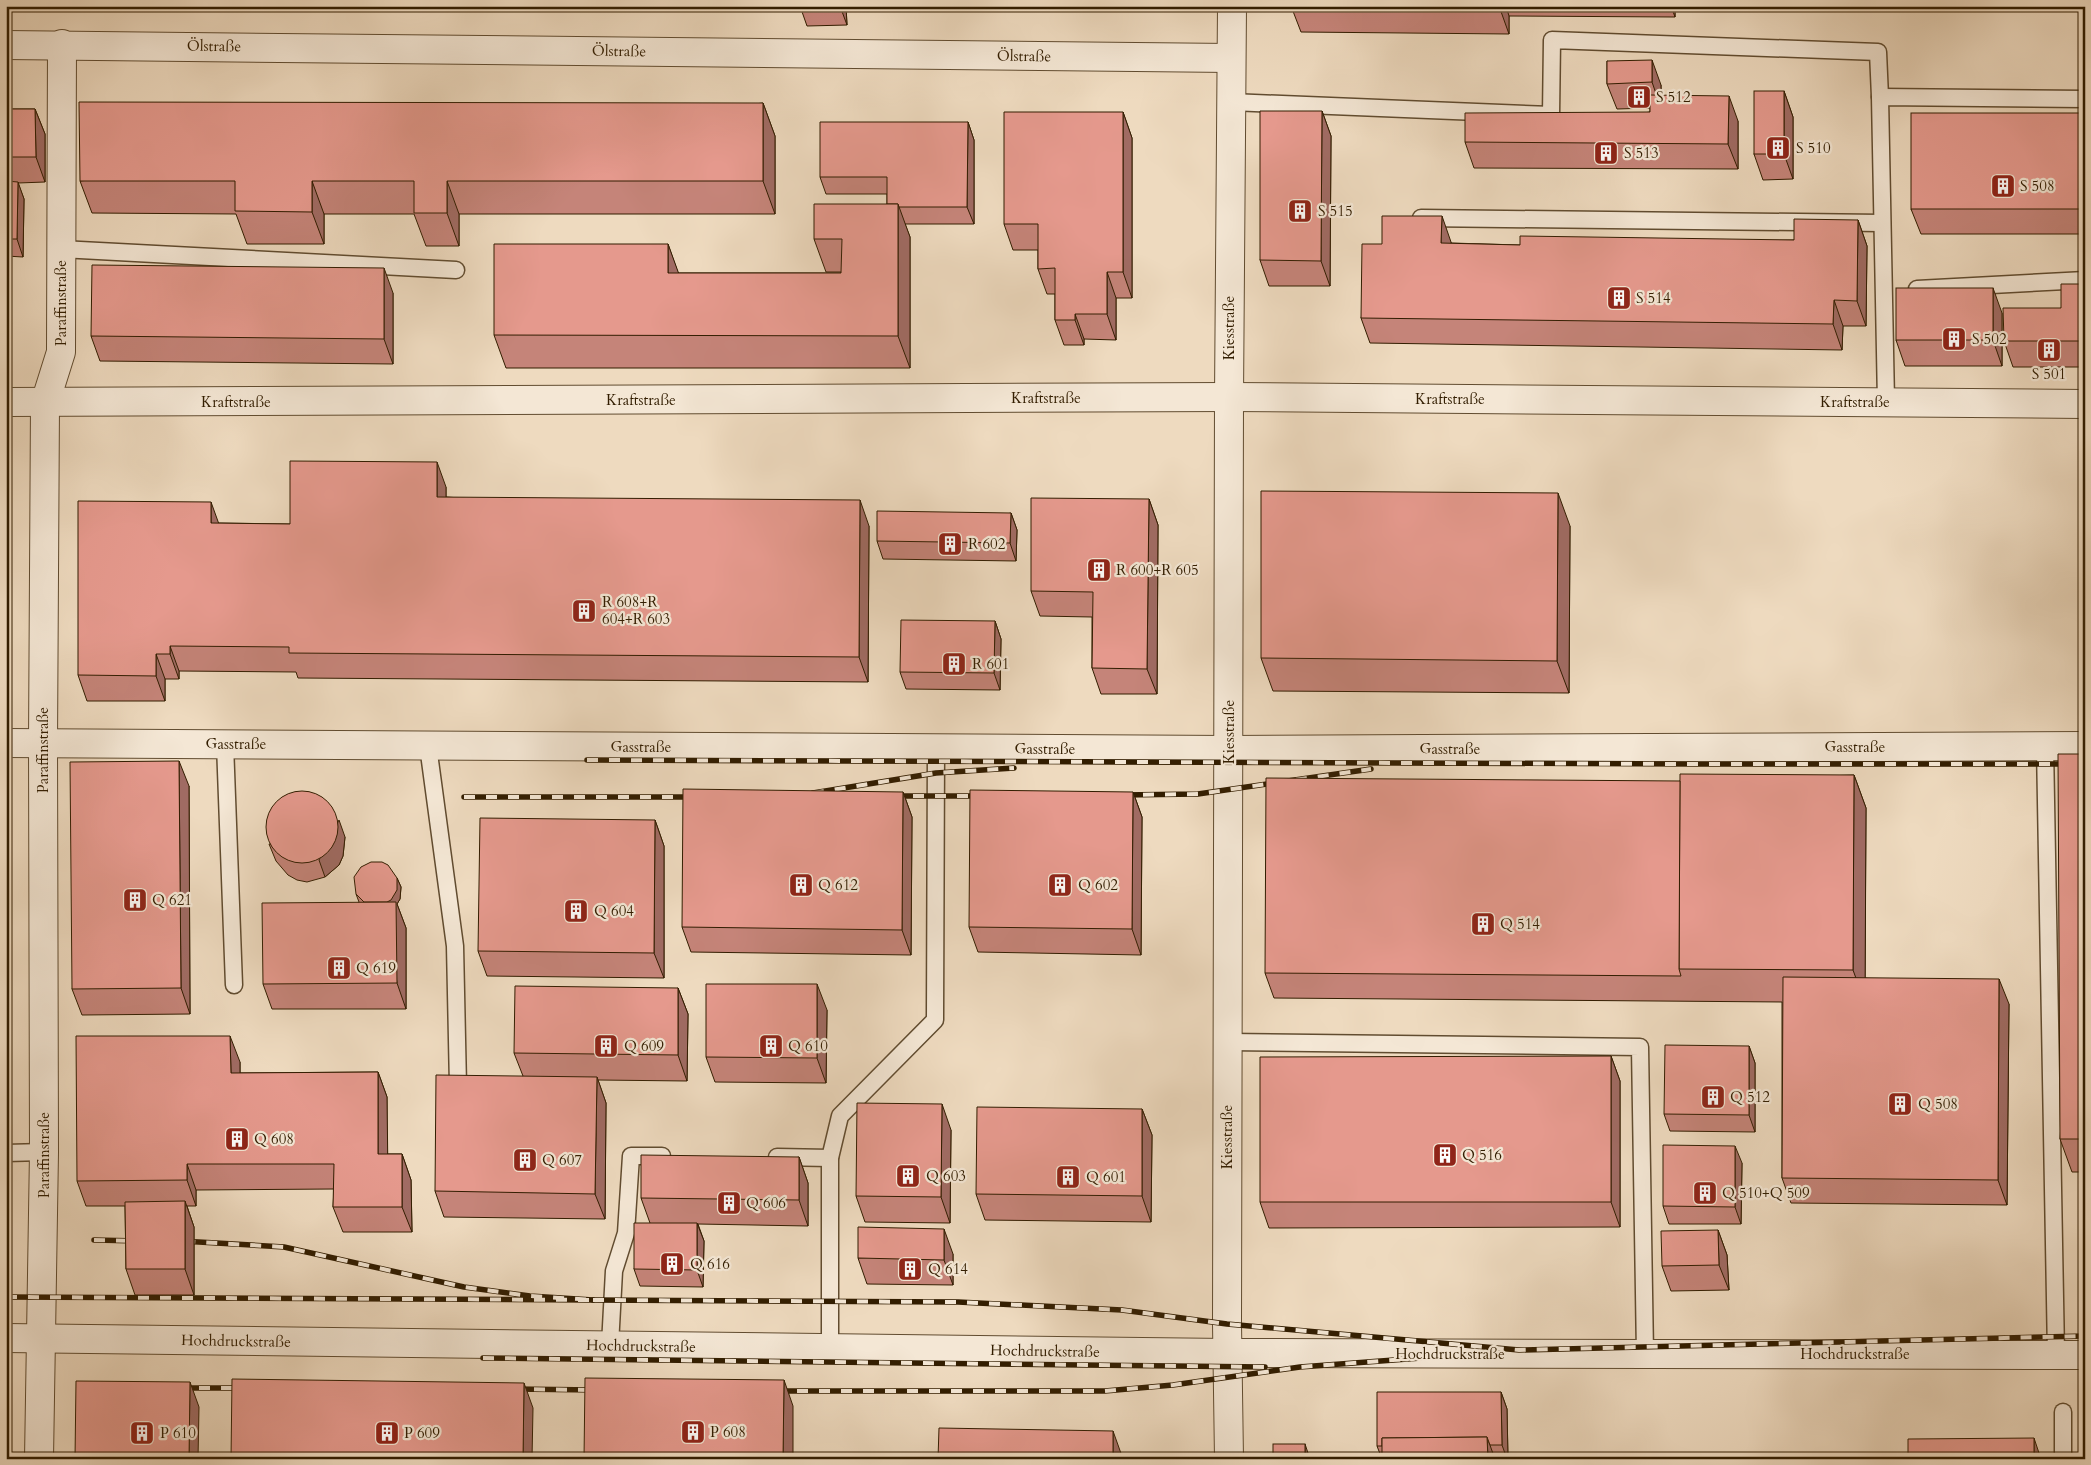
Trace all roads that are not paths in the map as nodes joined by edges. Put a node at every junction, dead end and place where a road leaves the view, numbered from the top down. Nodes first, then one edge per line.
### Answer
1 (1232, 6) edge
2 (62, 44) junction
3 (6, 45) edge
4 (1231, 58) junction
5 (1880, 97) junction
6 (2085, 99) edge
7 (1231, 102) junction
8 (1408, 218) edge
9 (1882, 223) junction
10 (61, 249) junction
11 (456, 270) dead end
12 (2085, 280) edge
13 (1884, 290) junction
14 (1229, 397) junction
15 (6, 402) edge
16 (1886, 402) junction
17 (45, 403) junction
18 (2085, 404) edge
19 (6, 743) edge
20 (43, 744) junction
21 (226, 744) junction
22 (428, 746) junction
23 (2045, 746) junction
24 (2085, 746) edge
25 (936, 748) junction
26 (1228, 750) junction
27 (234, 985) dead end
28 (1228, 1042) junction
29 (458, 1086) edge
30 (44, 1152) junction
31 (6, 1153) edge
32 (681, 1156) edge
33 (760, 1157) edge
34 (830, 1158) junction
35 (6, 1338) edge
36 (41, 1338) junction
37 (610, 1345) junction
38 (830, 1348) junction
39 (1227, 1353) junction
40 (1646, 1354) junction
41 (2056, 1354) junction
42 (2085, 1354) edge
43 (2063, 1412) dead end
44 (39, 1459) edge
45 (1229, 1459) edge
46 (2063, 1459) edge

1 - 4 street, Kiesstraße
2 - 3 street, Ölstraße
2 - 4 street, Ölstraße
2 - 10 street, Paraffinstraße
4 - 7 street, Kiesstraße
5 - 6 lane
5 - 7 lane
5 - 9 lane
7 - 14 street, Kiesstraße
8 - 9 lane
9 - 13 lane
10 - 11 lane
10 - 17 street, Paraffinstraße
12 - 13 lane
13 - 16 lane
14 - 16 street, Kraftstraße
14 - 17 street, Kraftstraße
14 - 26 street, Kiesstraße
15 - 17 street, Kraftstraße
16 - 18 street, Kraftstraße
17 - 20 street, Paraffinstraße
19 - 20 street, Gasstraße
20 - 21 street, Gasstraße
20 - 30 street, Paraffinstraße
21 - 22 street, Gasstraße
21 - 27 lane
22 - 25 street, Gasstraße
22 - 29 lane
23 - 24 street, Gasstraße
23 - 26 street, Gasstraße
23 - 41 lane
25 - 26 street, Gasstraße
25 - 34 lane
26 - 28 street, Kiesstraße
28 - 39 street, Kiesstraße
28 - 40 lane
30 - 31 lane
30 - 36 street, Paraffinstraße
32 - 37 lane
33 - 34 lane
34 - 38 lane
35 - 36 street, Hochdruckstraße
36 - 37 street, Hochdruckstraße
36 - 44 street, Paraffinstraße
37 - 38 street, Hochdruckstraße
38 - 39 street, Hochdruckstraße
39 - 40 street, Hochdruckstraße
39 - 45 street, Kiesstraße
40 - 41 street, Hochdruckstraße
41 - 42 street, Hochdruckstraße
43 - 46 lane

